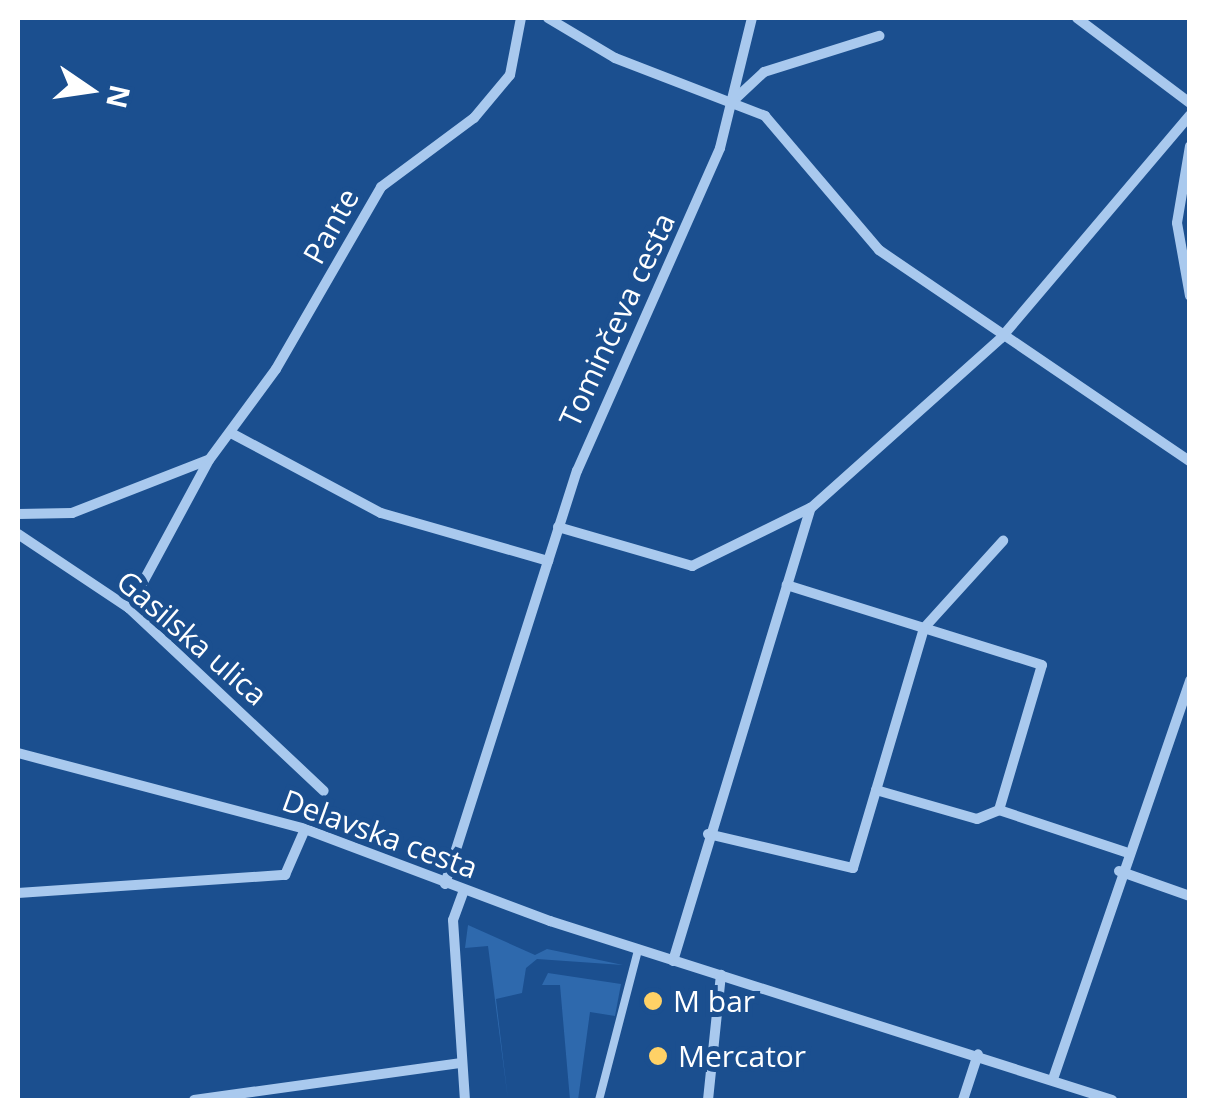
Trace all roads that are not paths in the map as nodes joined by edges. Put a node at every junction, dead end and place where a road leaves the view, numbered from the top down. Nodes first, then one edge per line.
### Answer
1 (521, 18) edge
2 (548, 18) edge
3 (752, 18) edge
4 (1077, 18) edge
5 (879, 36) dead end
6 (734, 101) junction
7 (1190, 103) edge
8 (1190, 116) edge
9 (1190, 146) edge
10 (1190, 296) edge
11 (1001, 338) junction
12 (231, 432) junction
13 (209, 460) junction
14 (1190, 460) edge
15 (811, 508) junction
16 (18, 514) edge
17 (558, 527) junction
18 (18, 534) edge
19 (1002, 542) dead end
20 (548, 561) junction
21 (788, 585) junction
22 (129, 608) junction
23 (924, 628) junction
24 (1190, 680) edge
25 (18, 753) edge
26 (876, 790) junction
27 (324, 791) dead end
28 (999, 810) junction
29 (305, 829) junction
30 (708, 834) junction
31 (1125, 852) junction
32 (1119, 871) junction
33 (445, 884) junction
34 (464, 890) junction
35 (18, 893) edge
36 (1190, 896) edge
37 (638, 950) junction
38 (674, 961) junction
39 (721, 974) junction
40 (978, 1054) junction
41 (462, 1063) junction
42 (1053, 1080) junction
43 (194, 1100) edge
44 (465, 1100) edge
45 (599, 1100) edge
46 (708, 1100) edge
47 (963, 1100) edge
48 (1112, 1100) edge

1 - 12 street, Pante
2 - 6 street
3 - 6 street, Tominčeva cesta
4 - 7 street
5 - 6 street
6 - 11 street
6 - 17 street, Tominčeva cesta
8 - 11 street
9 - 10 street
11 - 14 street
11 - 15 street
12 - 13 street, Pante
12 - 20 street
13 - 16 street
13 - 22 street, Pante
15 - 17 street
15 - 21 street
17 - 20 street, Tominčeva cesta
18 - 22 street, Gasilska ulica
19 - 23 street
20 - 33 street, Tominčeva cesta
21 - 23 street
21 - 30 street
22 - 27 street, Gasilska ulica
23 - 26 street
23 - 28 street
24 - 31 street
25 - 29 street, Delavska cesta
26 - 28 street
26 - 30 street
28 - 31 street
29 - 33 street, Delavska cesta
29 - 35 street
30 - 38 street
31 - 32 street
32 - 36 street
32 - 42 street
33 - 34 street, Delavska cesta
34 - 37 street, Delavska cesta
34 - 41 street
37 - 38 street, Delavska cesta
37 - 45 lane
38 - 39 street, Delavska cesta
39 - 40 street, Delavska cesta
39 - 46 street
40 - 42 street, Delavska cesta
40 - 47 street
41 - 43 street
41 - 44 street
42 - 48 street, Delavska cesta

